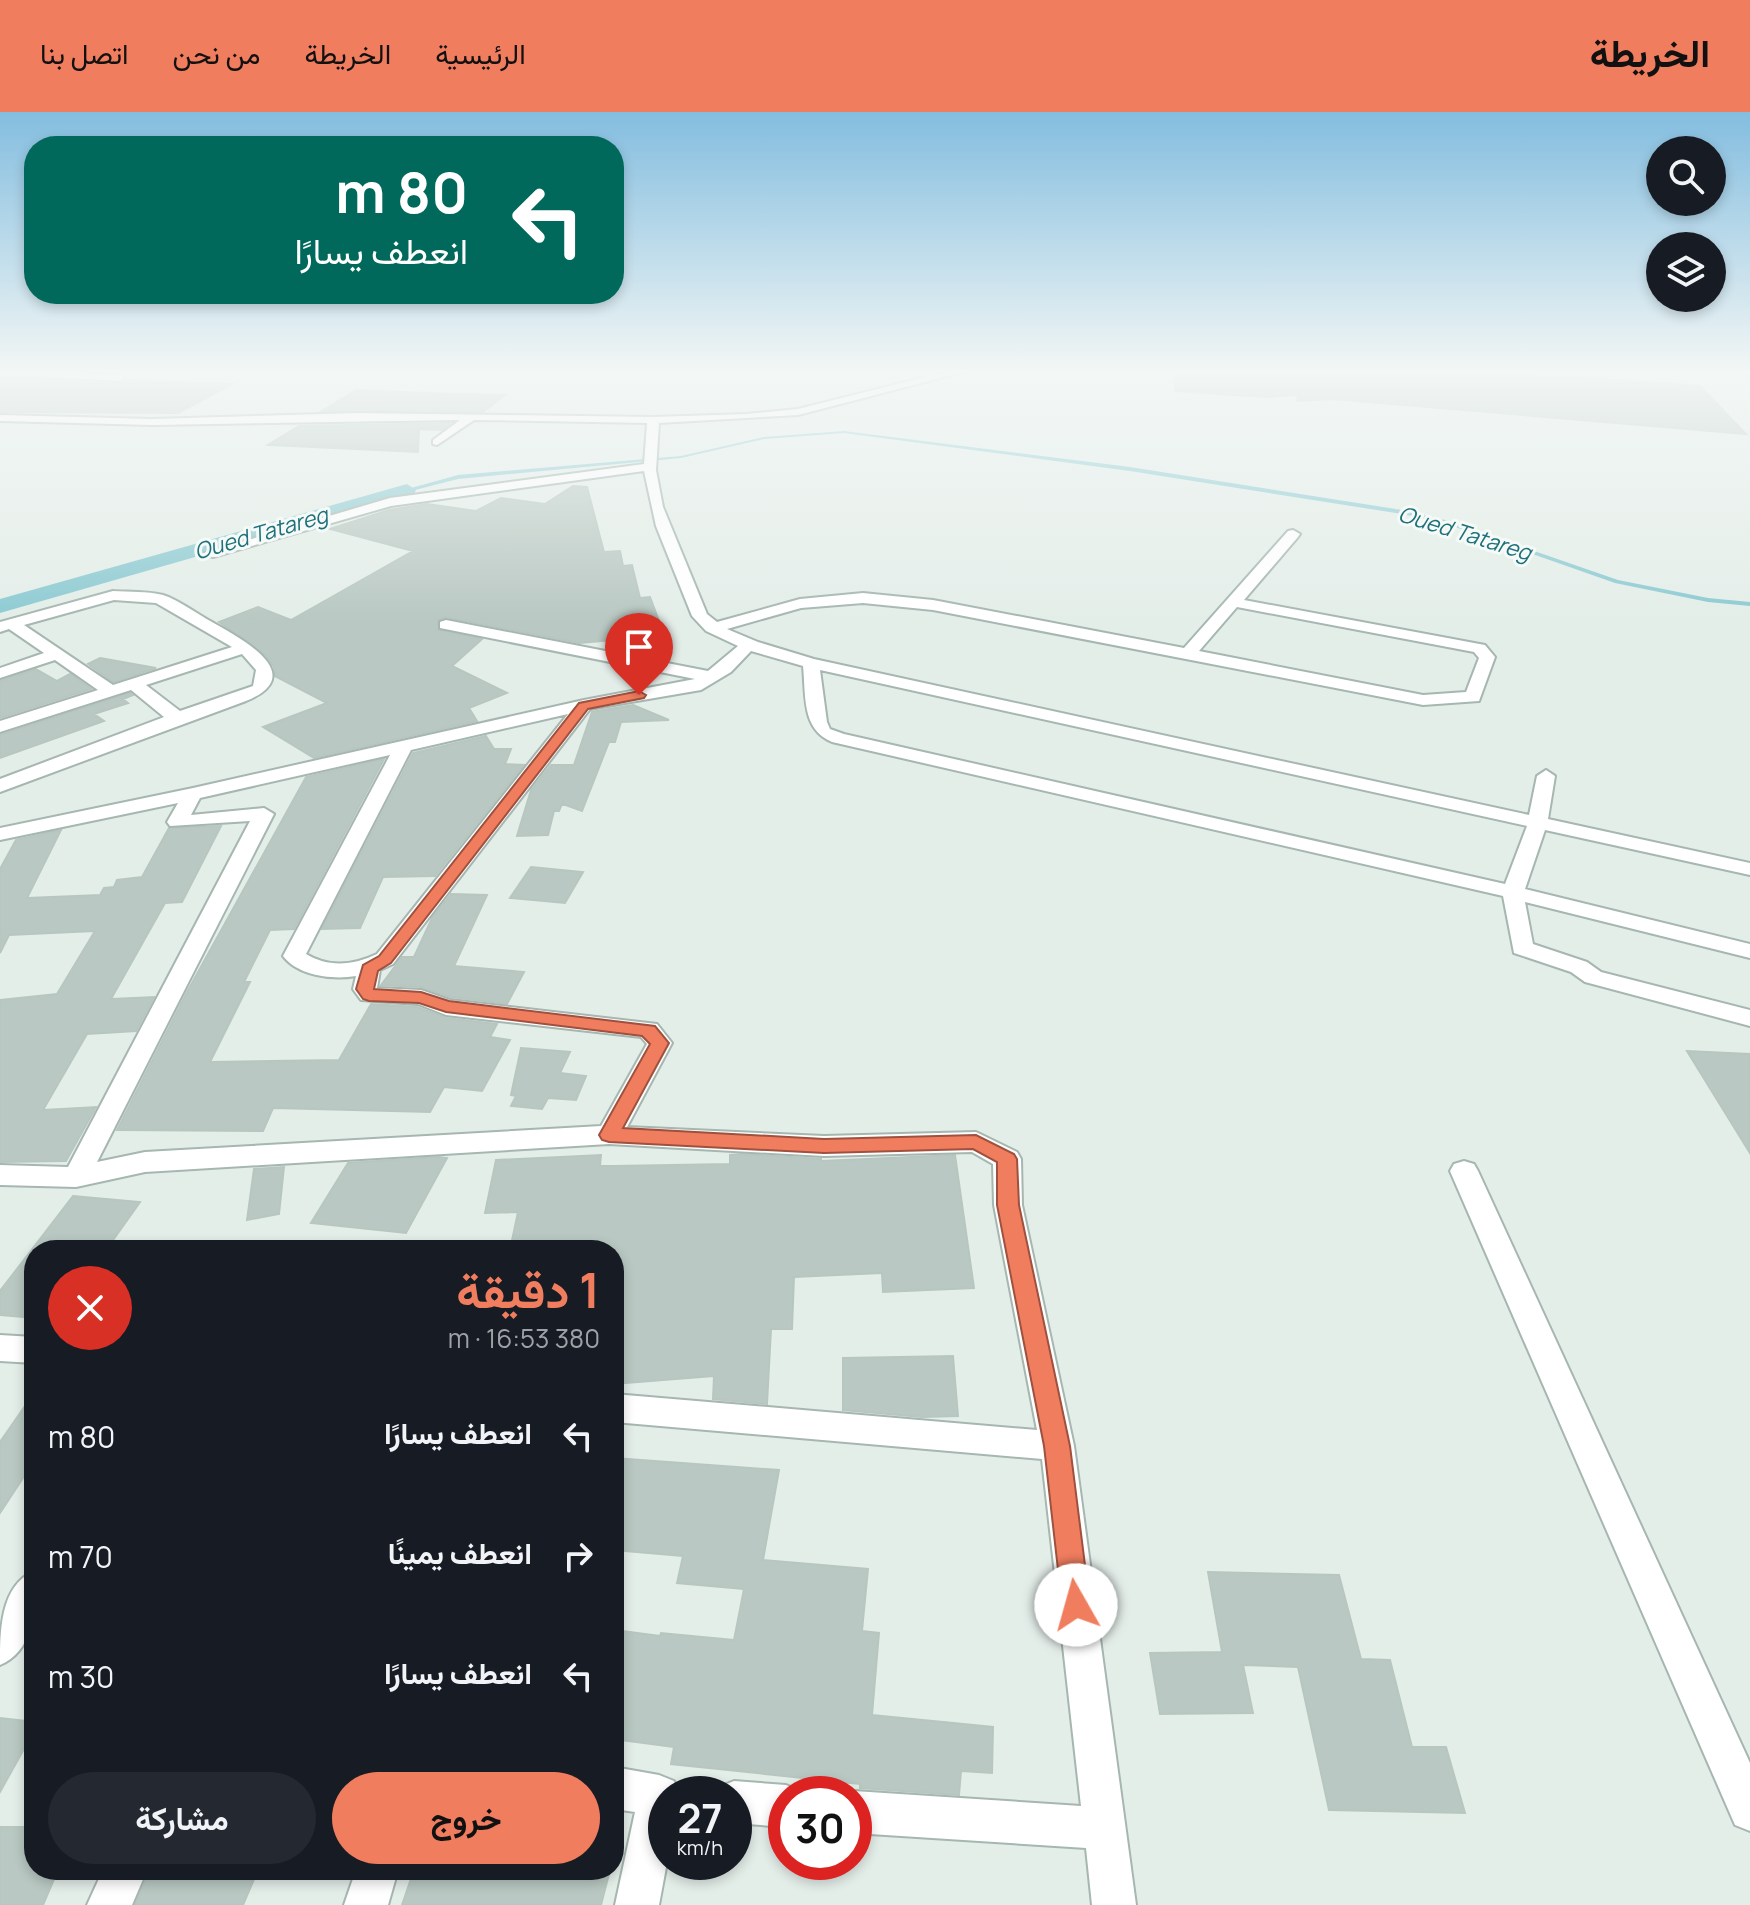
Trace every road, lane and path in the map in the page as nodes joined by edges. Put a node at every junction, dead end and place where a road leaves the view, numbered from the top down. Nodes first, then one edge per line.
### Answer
1 (652, 454) edge
2 (649, 467) junction
3 (1293, 534) dead end
4 (208, 554) dead end
5 (1232, 602) junction
6 (446, 625) dead end
7 (6, 626) edge
8 (712, 628) junction
9 (748, 645) junction
10 (245, 648) junction
11 (58, 654) junction
12 (1188, 654) junction
13 (811, 663) junction
14 (0, 673) edge
15 (711, 678) junction
16 (134, 684) junction
17 (112, 692) junction
18 (584, 705) junction
19 (177, 718) junction
20 (0, 727) edge
21 (404, 746) junction
22 (1546, 776) dead end
23 (0, 786) edge
24 (193, 794) junction
25 (1538, 822) junction
26 (0, 834) edge
27 (1750, 869) edge
28 (1513, 892) junction
29 (1750, 951) edge
30 (369, 969) junction
31 (1750, 1018) edge
32 (609, 1135) junction
33 (1464, 1171) dead end
34 (0, 1175) edge
35 (76, 1177) junction
36 (0, 1348) edge
37 (24, 1349) edge
38 (624, 1409) edge
39 (1057, 1446) junction
40 (24, 1606) edge
41 (0, 1646) edge
42 (624, 1790) edge
43 (648, 1794) edge
44 (1750, 1810) edge
45 (872, 1813) edge
46 (1104, 1827) junction
47 (648, 1857) edge
48 (121, 1880) edge
49 (374, 1880) edge
50 (109, 1905) edge
51 (366, 1905) edge
52 (637, 1905) edge
53 (1114, 1905) edge

1 - 2 street
2 - 4 street
2 - 8 street
3 - 5 street
5 - 12 street
5 - 12 street
6 - 15 street
7 - 10 street
7 - 11 street
8 - 9 street
8 - 12 street
9 - 13 street
9 - 15 street
10 - 16 street
10 - 19 street
11 - 14 street
11 - 17 street
13 - 25 street
13 - 28 street
15 - 18 street
16 - 17 street
16 - 19 street
17 - 20 street
18 - 21 street
18 - 30 street
19 - 23 street
21 - 24 street
21 - 30 street
22 - 25 street
24 - 26 street
24 - 35 street
25 - 27 street
25 - 28 street
28 - 29 street
28 - 31 street
30 - 32 street
32 - 35 street
32 - 39 street
33 - 44 street
34 - 35 street
36 - 37 street
38 - 39 street
39 - 46 street
40 - 41 street
42 - 43 street
45 - 46 street
46 - 53 street
47 - 52 street
48 - 50 street
49 - 51 street

